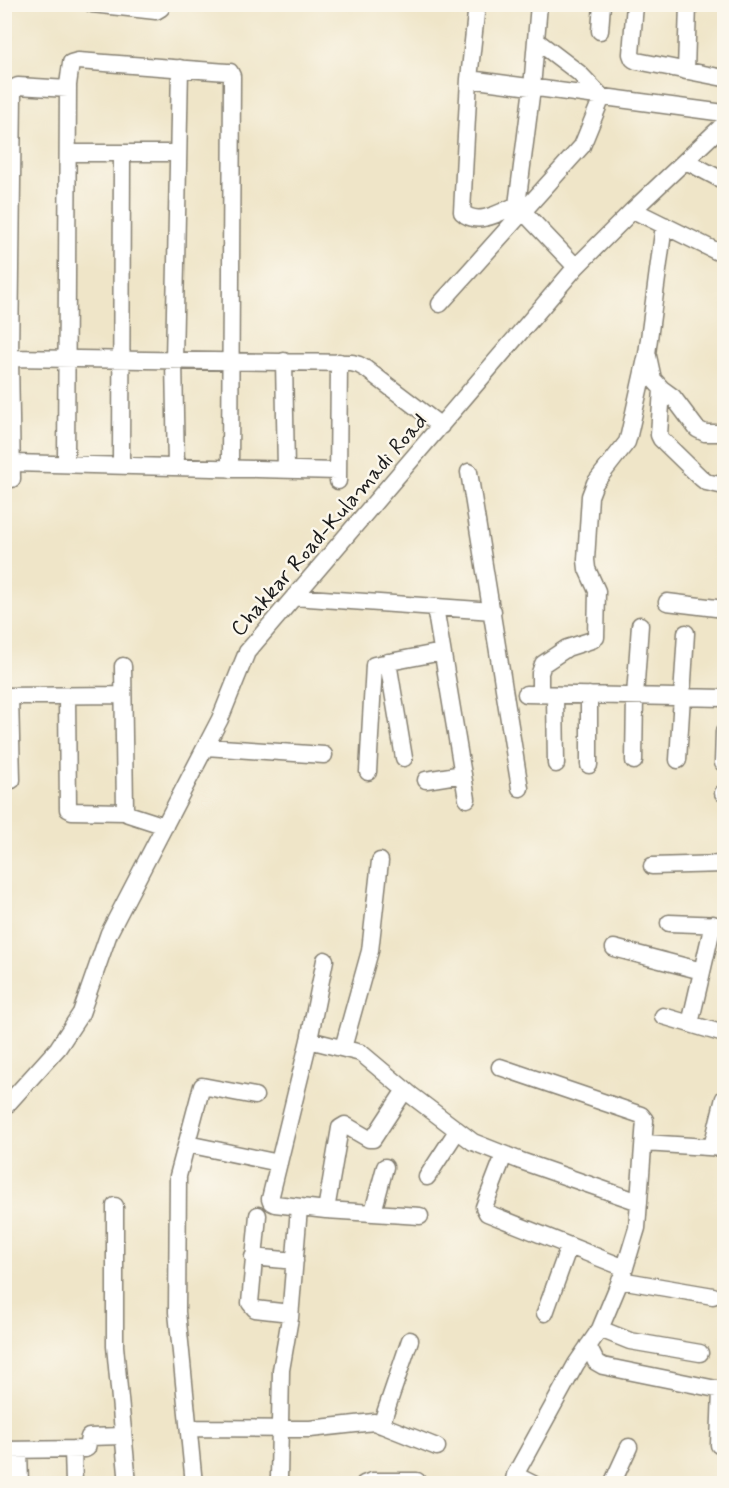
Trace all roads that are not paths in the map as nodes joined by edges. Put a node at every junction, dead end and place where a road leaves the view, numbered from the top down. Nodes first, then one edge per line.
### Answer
1 (92, 4) edge
2 (163, 4) edge
3 (477, 4) edge
4 (539, 4) edge
5 (602, 4) edge
6 (634, 4) edge
7 (688, 4) edge
8 (110, 5) edge
9 (600, 32) dead end
10 (537, 41) junction
11 (180, 68) junction
12 (686, 71) junction
13 (724, 78) edge
14 (469, 79) junction
15 (532, 88) junction
16 (68, 89) junction
17 (602, 97) junction
18 (724, 114) edge
19 (724, 124) edge
20 (68, 153) junction
21 (122, 153) junction
22 (178, 153) junction
23 (686, 161) junction
24 (724, 181) edge
25 (520, 208) junction
26 (633, 210) junction
27 (664, 225) junction
28 (724, 255) edge
29 (576, 267) junction
30 (440, 304) dead end
31 (647, 354) junction
32 (10, 358) junction
33 (67, 360) junction
34 (120, 361) junction
35 (174, 361) junction
36 (231, 361) junction
37 (284, 361) junction
38 (339, 362) junction
39 (662, 389) junction
40 (441, 426) junction
41 (724, 433) edge
42 (66, 464) junction
43 (121, 466) junction
44 (176, 467) junction
45 (230, 469) junction
46 (286, 470) junction
47 (469, 472) dead end
48 (724, 486) edge
49 (294, 597) junction
50 (667, 602) dead end
51 (435, 607) junction
52 (724, 609) edge
53 (493, 611) junction
54 (640, 625) dead end
55 (686, 633) dead end
56 (442, 652) junction
57 (388, 663) junction
58 (123, 666) dead end
59 (540, 694) junction
60 (123, 695) junction
61 (589, 695) junction
62 (7, 696) edge
63 (67, 696) junction
64 (635, 696) junction
65 (682, 697) junction
66 (724, 698) edge
67 (724, 732) edge
68 (206, 747) junction
69 (324, 755) dead end
70 (405, 758) dead end
71 (678, 760) dead end
72 (634, 761) dead end
73 (723, 763) dead end
74 (556, 764) dead end
75 (589, 765) dead end
76 (368, 772) dead end
77 (463, 774) junction
78 (12, 780) dead end
79 (426, 780) dead end
80 (520, 788) dead end
81 (467, 800) dead end
82 (125, 812) junction
83 (165, 826) junction
84 (380, 861) dead end
85 (724, 864) edge
86 (652, 866) dead end
87 (669, 923) dead end
88 (719, 924) edge
89 (614, 948) dead end
90 (325, 960) dead end
91 (702, 971) junction
92 (663, 1017) dead end
93 (690, 1024) junction
94 (724, 1034) edge
95 (309, 1040) junction
96 (343, 1048) junction
97 (500, 1067) dead end
98 (405, 1090) junction
99 (255, 1096) dead end
100 (724, 1098) edge
101 (4, 1108) edge
102 (457, 1131) junction
103 (644, 1143) junction
104 (188, 1144) junction
105 (718, 1147) edge
106 (504, 1155) junction
107 (279, 1162) junction
108 (385, 1167) dead end
109 (427, 1177) dead end
110 (639, 1202) junction
111 (115, 1206) dead end
112 (326, 1210) junction
113 (373, 1212) junction
114 (299, 1213) junction
115 (258, 1215) dead end
116 (420, 1216) dead end
117 (569, 1246) junction
118 (253, 1257) junction
119 (295, 1261) junction
120 (623, 1274) junction
121 (713, 1296) dead end
122 (290, 1313) junction
123 (545, 1313) dead end
124 (600, 1329) junction
125 (410, 1340) dead end
126 (700, 1353) dead end
127 (582, 1354) junction
128 (381, 1425) junction
129 (279, 1427) junction
130 (189, 1428) junction
131 (123, 1436) junction
132 (719, 1445) dead end
133 (437, 1447) dead end
134 (628, 1447) dead end
135 (73, 1449) junction
136 (12, 1450) edge
137 (514, 1479) edge
138 (417, 1480) dead end
139 (20, 1484) edge
140 (74, 1484) edge
141 (128, 1484) edge
142 (194, 1484) edge
143 (277, 1484) edge
144 (364, 1484) edge
145 (533, 1484) edge
146 (612, 1484) edge

1 - 8 street
2 - 8 street
3 - 14 street
4 - 10 street
5 - 9 street
6 - 12 street
7 - 12 street
10 - 15 street
10 - 17 street
11 - 16 street
11 - 22 street
11 - 36 street
12 - 13 street
14 - 15 street
14 - 25 street
15 - 17 street
15 - 25 street
16 - 20 street
16 - 32 street
17 - 18 street
17 - 25 street
19 - 23 street, Chakkar Road-Kulamadi Road
20 - 21 street
20 - 33 street
21 - 22 street
21 - 34 street
22 - 35 street
23 - 24 street
23 - 26 street, Chakkar Road-Kulamadi Road
25 - 29 street
25 - 30 street
26 - 27 street
26 - 29 street, Chakkar Road-Kulamadi Road
27 - 28 street
27 - 31 street
29 - 40 street, Chakkar Road-Kulamadi Road
31 - 39 street
31 - 59 street
32 - 33 street
32 - 42 street
33 - 34 street
33 - 42 street
34 - 35 street
34 - 43 street
35 - 36 street
35 - 44 street
36 - 37 street
36 - 45 street
37 - 38 street
37 - 46 street
38 - 40 street
38 - 46 street
39 - 41 street
39 - 48 street
40 - 49 street, Chakkar Road-Kulamadi Road
42 - 43 street
43 - 44 street
44 - 45 street
45 - 46 street
47 - 53 street
49 - 51 street
49 - 68 street, Chakkar Road-Kulamadi Road
50 - 52 street
51 - 53 street
51 - 56 street
53 - 80 street
54 - 64 street
55 - 65 street
56 - 57 street
56 - 77 street
57 - 70 street
57 - 76 street
58 - 60 street
59 - 61 street
59 - 74 street
60 - 63 street
60 - 82 street
61 - 64 street
61 - 75 street
62 - 63 street
62 - 78 street
63 - 82 street
64 - 65 street
64 - 72 street
65 - 66 street
65 - 71 street
67 - 73 street
68 - 69 street
68 - 83 street, Chakkar Road-Kulamadi Road
77 - 79 street
77 - 81 street
82 - 83 street
83 - 101 street, Chakkar Road-Kulamadi Road
84 - 96 street
85 - 86 street
87 - 88 street
88 - 91 street
89 - 91 street
90 - 95 street
91 - 93 street
92 - 93 street
93 - 94 street
95 - 96 street
95 - 107 street
96 - 98 street
97 - 103 street
98 - 102 street
98 - 112 street
99 - 104 street
100 - 105 street
102 - 106 street
102 - 109 street
103 - 105 street
103 - 110 street
104 - 107 street
104 - 130 street
106 - 110 street
106 - 117 street
107 - 114 street
108 - 113 street
110 - 120 street
111 - 131 street
112 - 113 street
112 - 114 street
113 - 116 street
114 - 119 street
115 - 118 street
117 - 120 street
117 - 123 street
118 - 119 street
118 - 122 street
119 - 122 street
120 - 121 street
120 - 124 street
122 - 129 street
124 - 126 street
124 - 127 street
125 - 128 street
127 - 132 street
127 - 137 street
128 - 129 street
128 - 133 street
129 - 130 street
129 - 143 street
130 - 142 street
131 - 135 street
131 - 141 street
134 - 146 street
135 - 136 street
135 - 140 street
136 - 139 street
137 - 145 street
138 - 144 street

